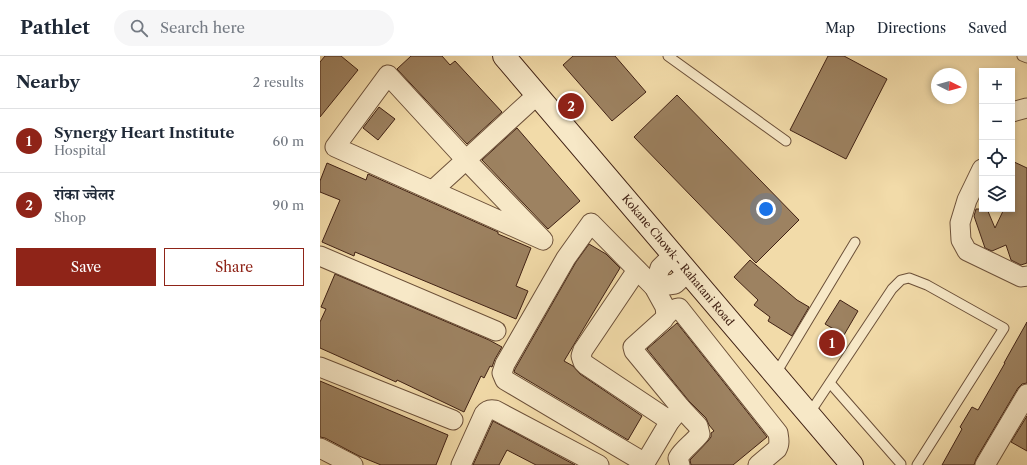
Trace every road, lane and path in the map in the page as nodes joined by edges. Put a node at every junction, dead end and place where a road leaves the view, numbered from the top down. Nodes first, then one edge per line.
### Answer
1 (504, 56) edge
2 (668, 56) edge
3 (1022, 56) edge
4 (1027, 58) edge
5 (537, 95) junction
6 (1027, 108) edge
7 (1015, 111) edge
8 (786, 141) dead end
9 (466, 160) junction
10 (979, 175) edge
11 (433, 190) junction
12 (855, 242) dead end
13 (673, 255) junction
14 (320, 256) edge
15 (637, 270) junction
16 (688, 272) junction
17 (1027, 276) edge
18 (654, 287) junction
19 (666, 315) junction
20 (496, 330) dead end
21 (320, 367) edge
22 (775, 375) junction
23 (830, 383) junction
24 (1027, 394) edge
25 (675, 414) junction
26 (809, 414) junction
27 (453, 420) dead end
28 (320, 448) edge
29 (901, 464) dead end
30 (354, 465) edge
31 (461, 465) edge
32 (599, 465) edge
33 (680, 465) edge
34 (758, 465) edge
35 (852, 465) edge
36 (917, 465) edge
37 (985, 465) edge

1 - 5 street, Kokane Chowk - Rahatani Road
2 - 8 lane
3 - 4 lane
5 - 9 street
5 - 13 street, Kokane Chowk - Rahatani Road
6 - 7 street
9 - 11 street
9 - 11 street
9 - 11 street
10 - 17 street
12 - 22 lane
13 - 16 street, Kokane Chowk - Rahatani Road
13 - 18 street
14 - 20 street
15 - 18 street
15 - 25 street
15 - 25 street
16 - 18 street
16 - 22 street, Kokane Chowk - Rahatani Road
18 - 19 street
19 - 25 street
19 - 34 street
21 - 27 street
22 - 26 street, Kokane Chowk - Rahatani Road
23 - 26 lane
23 - 29 lane
23 - 36 lane
24 - 37 street
25 - 33 street
26 - 35 street, Kokane Chowk - Rahatani Road
28 - 30 street
31 - 32 street

